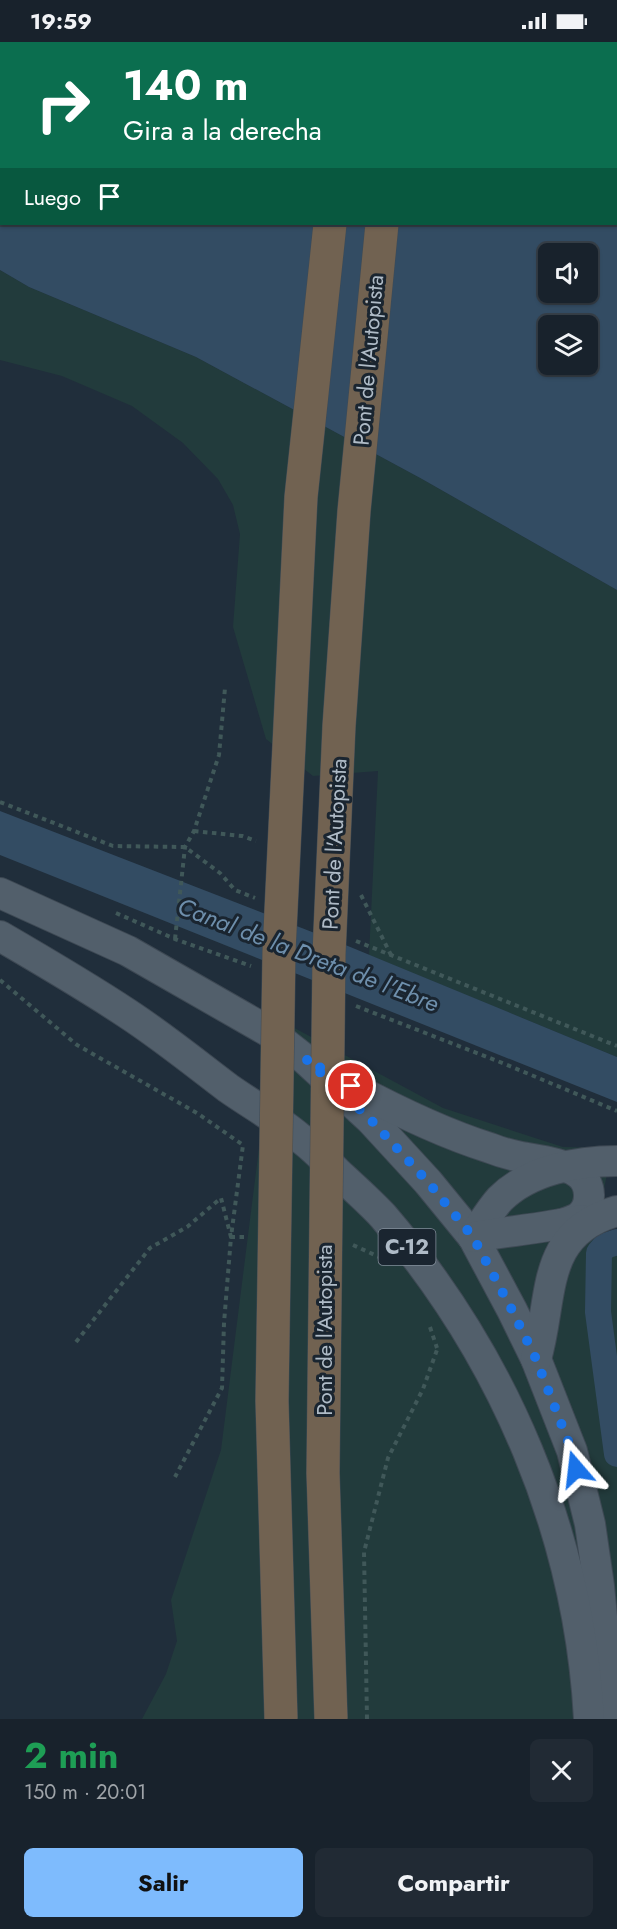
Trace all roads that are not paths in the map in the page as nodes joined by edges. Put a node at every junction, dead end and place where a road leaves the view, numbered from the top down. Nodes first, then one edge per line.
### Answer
1 (330, 225) edge
2 (382, 225) edge
3 (0, 893) edge
4 (0, 936) edge
5 (306, 1059) junction
6 (617, 1161) edge
7 (565, 1168) junction
8 (617, 1211) edge
9 (562, 1224) junction
10 (473, 1237) junction
11 (536, 1359) junction
12 (606, 1674) junction
13 (281, 1719) edge
14 (331, 1719) edge
15 (589, 1719) edge
16 (612, 1719) edge

1 - 13 highway, bridge
2 - 14 highway, Pont de l'Autopista, bridge
3 - 5 main road, C-12
4 - 15 main road, C-12
5 - 7 main road
5 - 10 main road, C-12
6 - 7 main road
7 - 9 main road
7 - 10 main road
8 - 9 main road
8 - 11 main road
9 - 10 main road
10 - 11 main road, C-12
11 - 12 main road, C-12
12 - 15 main road, C-12
12 - 16 main road, C-12

